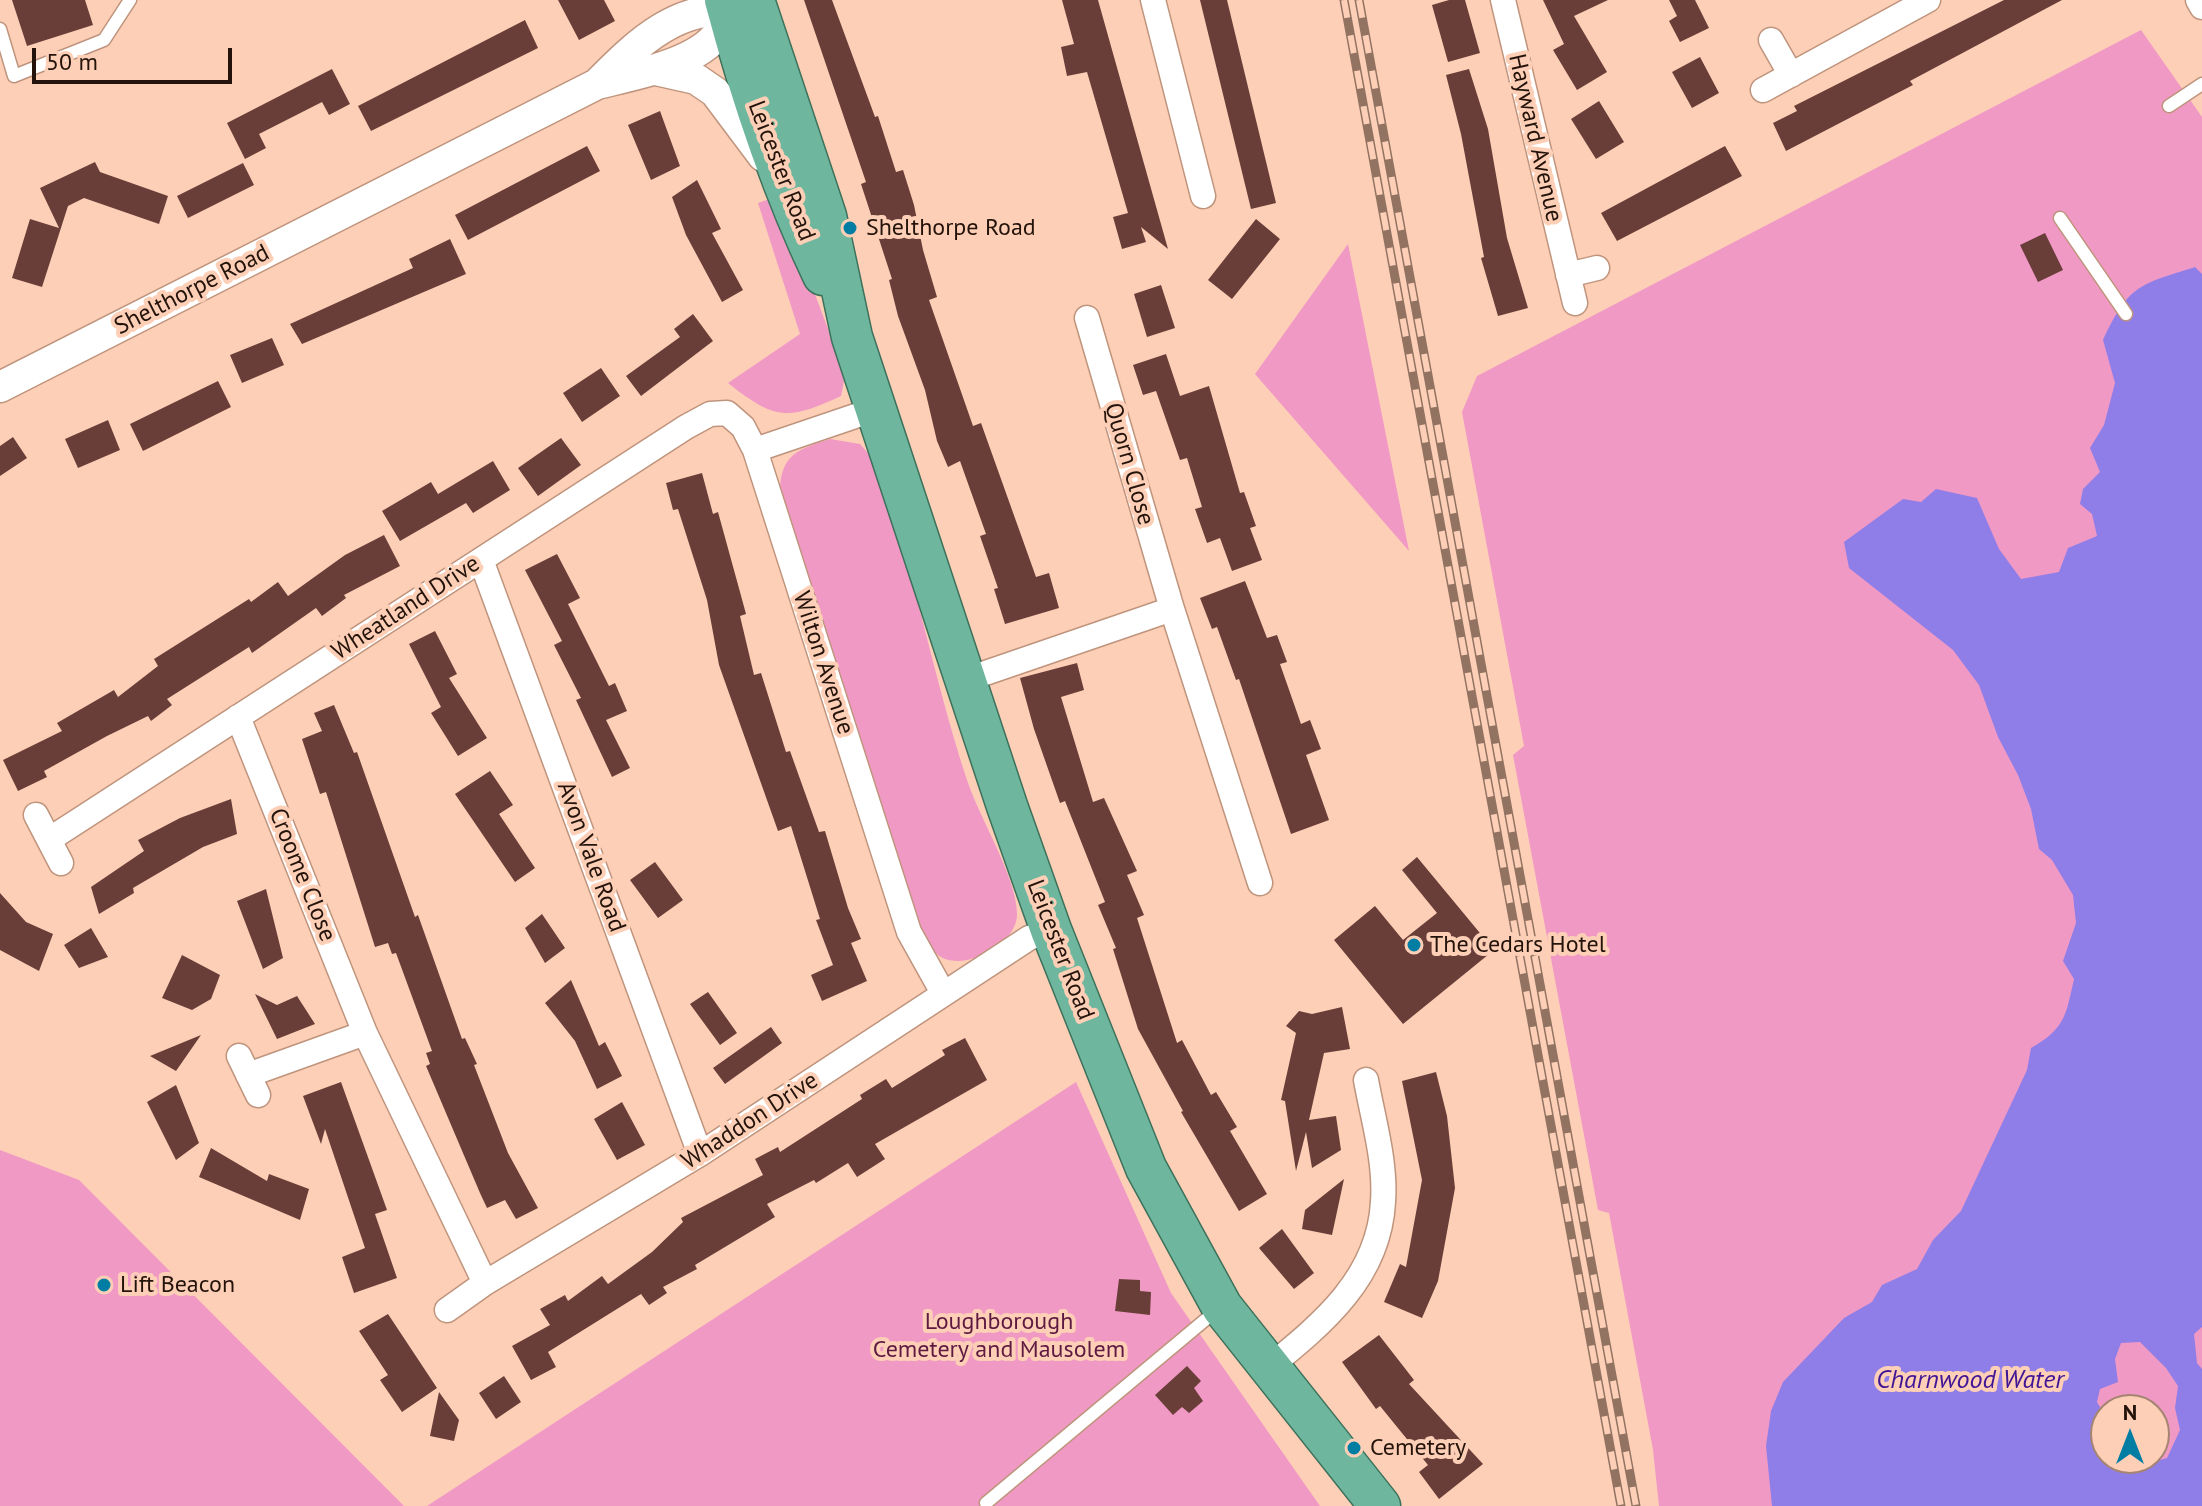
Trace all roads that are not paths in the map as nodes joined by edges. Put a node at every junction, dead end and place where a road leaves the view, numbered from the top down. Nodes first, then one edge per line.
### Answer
1 (130, 0) edge
2 (1153, 0) edge
3 (1503, 0) edge
4 (1928, 0) edge
5 (2198, 0) edge
6 (725, 7) edge
7 (2202, 7) edge
8 (0, 29) edge
9 (1771, 40) dead end
10 (656, 70) junction
11 (1791, 75) junction
12 (597, 84) junction
13 (2202, 84) edge
14 (1763, 90) dead end
15 (2169, 106) dead end
16 (1203, 196) dead end
17 (2060, 218) dead end
18 (799, 225) junction
19 (1597, 268) dead end
20 (1568, 275) junction
21 (1575, 303) dead end
22 (2126, 314) dead end
23 (1087, 318) dead end
24 (852, 337) junction
25 (0, 387) edge
26 (876, 409) junction
27 (755, 450) junction
28 (481, 560) junction
29 (1172, 609) junction
30 (965, 680) junction
31 (238, 717) junction
32 (36, 815) dead end
33 (50, 839) junction
34 (61, 863) dead end
35 (1260, 883) dead end
36 (1051, 930) junction
37 (943, 993) junction
38 (365, 1033) junction
39 (248, 1075) dead end
40 (1366, 1080) dead end
41 (700, 1154) junction
42 (485, 1283) junction
43 (1222, 1307) junction
44 (447, 1310) dead end
45 (1268, 1368) junction
46 (986, 1503) dead end
47 (1380, 1506) edge

1 - 8 lane
2 - 16 street
3 - 20 street, Hayward Avenue
4 - 11 street
5 - 7 street
6 - 10 street, Shelthorpe Road
6 - 12 street, Shelthorpe Road
6 - 18 highway, Leicester Road
6 - 24 highway, Leicester Road
9 - 11 street
10 - 12 street, Shelthorpe Road
10 - 18 street, Shelthorpe Road
11 - 14 street
12 - 25 street, Shelthorpe Road
13 - 15 lane
17 - 22 lane
18 - 24 highway, Leicester Road
19 - 20 street
20 - 21 street, Hayward Avenue
23 - 29 street, Quorn Close
24 - 26 highway, Leicester Road
26 - 27 street
26 - 30 highway, Leicester Road
27 - 28 street, Wheatland Drive
27 - 37 street, Wilton Avenue
28 - 31 street, Wheatland Drive
28 - 41 street, Avon Vale Road
29 - 30 street
29 - 35 street, Quorn Close
30 - 36 highway, Leicester Road
31 - 33 street, Wheatland Drive
31 - 38 street, Croome Close
32 - 33 street
33 - 34 street
36 - 37 street, Whaddon Drive
36 - 43 highway, Leicester Road
37 - 41 street, Whaddon Drive
38 - 39 street
38 - 42 street, Croome Close
40 - 45 street
41 - 42 street, Whaddon Drive
42 - 44 street, Whaddon Drive
43 - 45 highway, Leicester Road
43 - 46 lane
45 - 47 highway, Leicester Road

